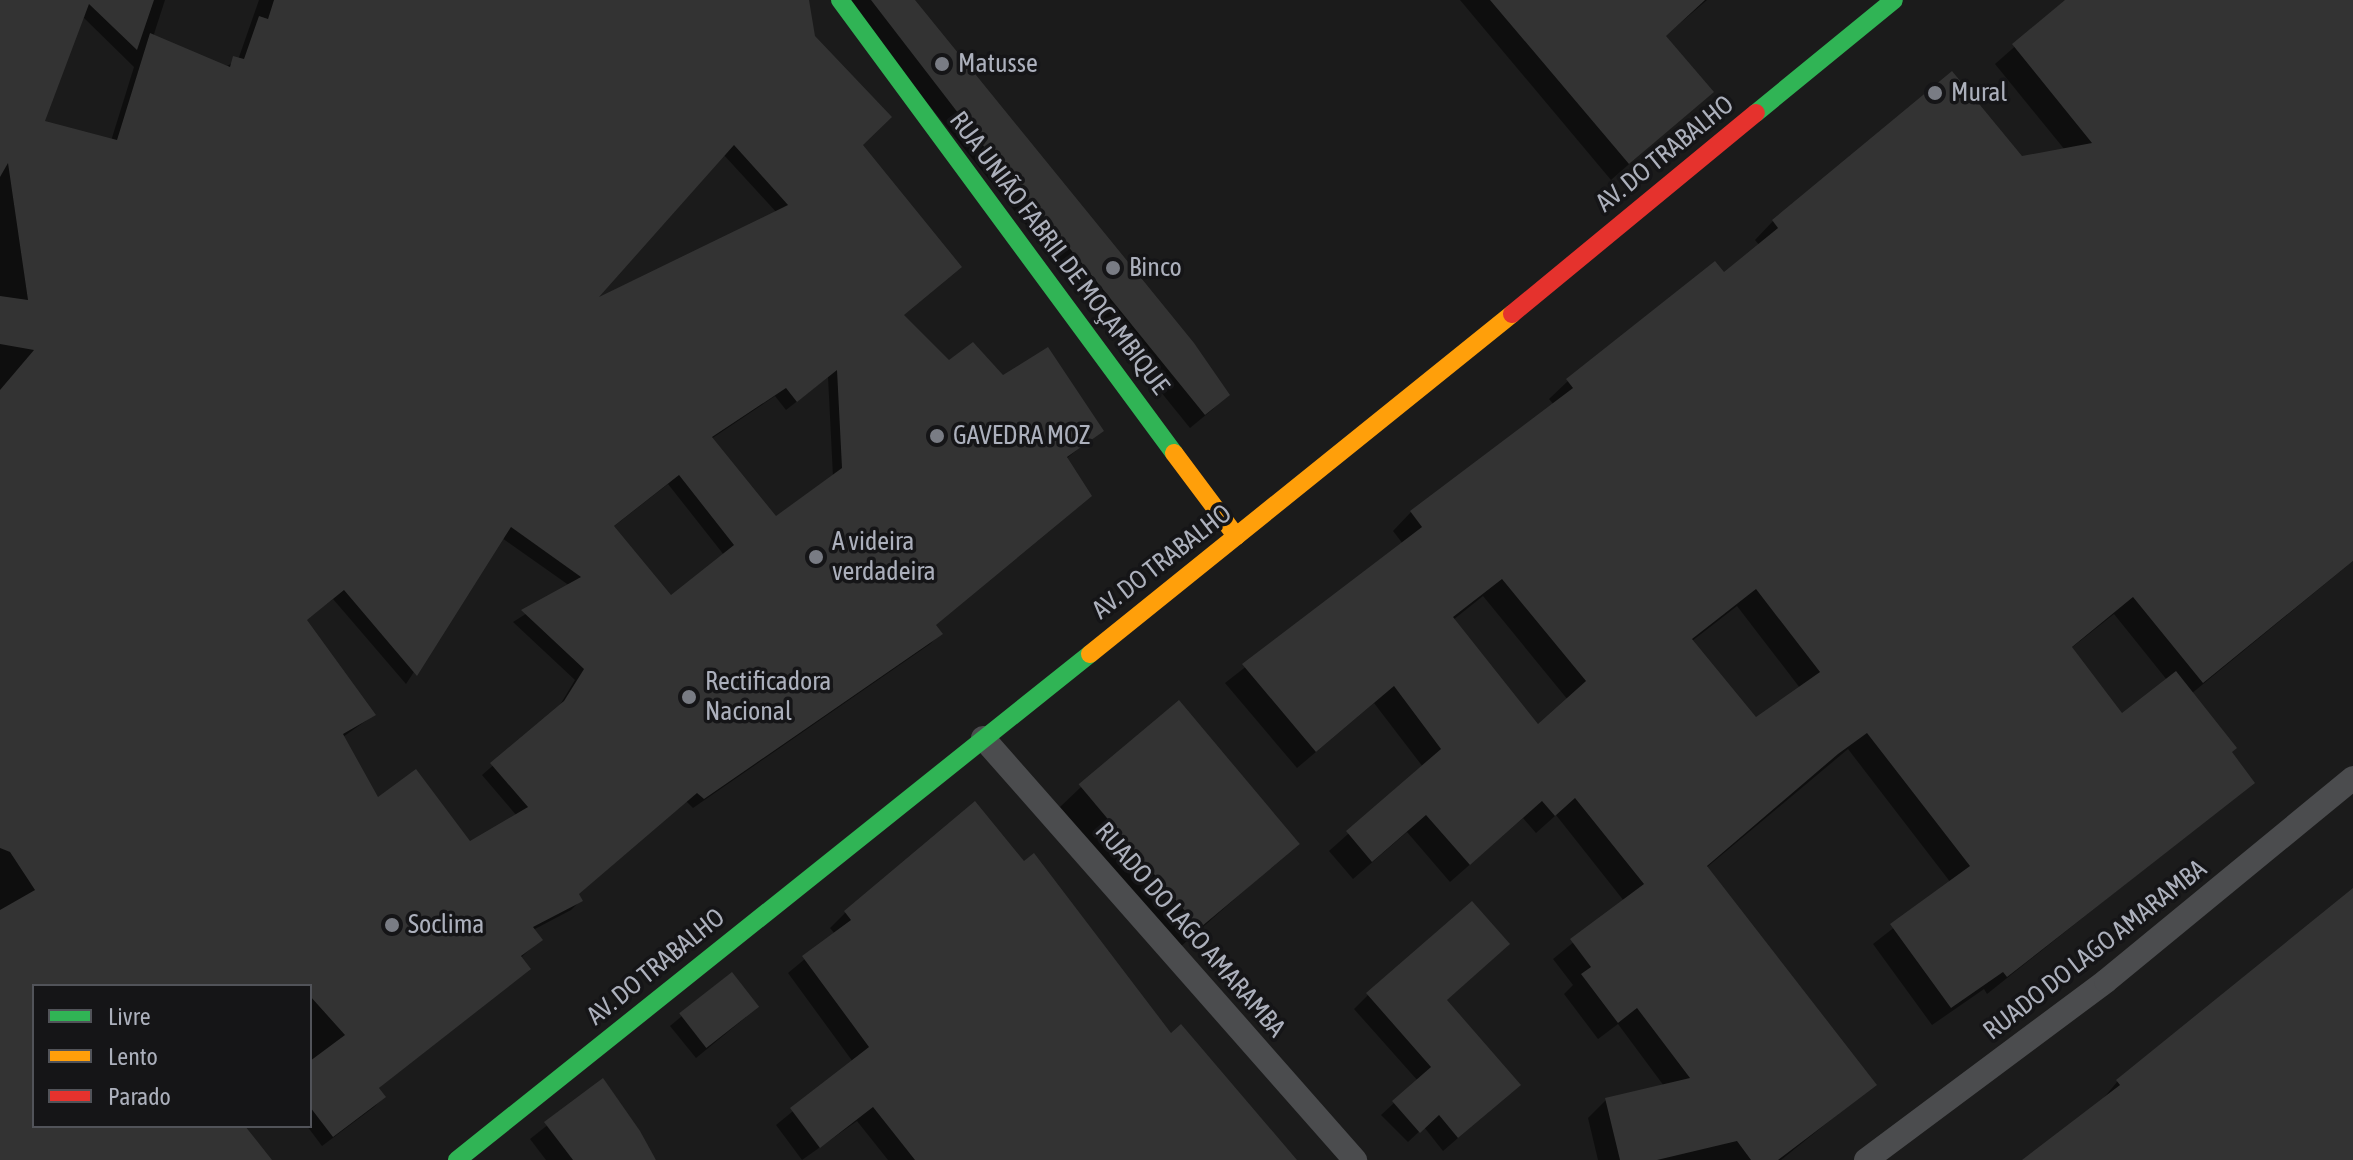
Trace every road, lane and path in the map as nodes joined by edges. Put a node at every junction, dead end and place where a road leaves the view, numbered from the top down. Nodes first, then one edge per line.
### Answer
1 (840, 0) edge
2 (1894, 0) edge
3 (1236, 536) junction
4 (983, 738) junction
5 (2353, 778) edge
6 (457, 1160) edge
7 (1355, 1160) edge
8 (1866, 1160) edge

1 - 3 main road, RUA UNIÃO FABRIL DE MOÇAMBIQUE
2 - 3 main road, AV. DO TRABALHO
3 - 4 main road, AV. DO TRABALHO
4 - 6 main road, AV. DO TRABALHO
4 - 7 lane, RUADO DO LAGO AMARAMBA
5 - 8 lane, RUADO DO LAGO AMARAMBA

